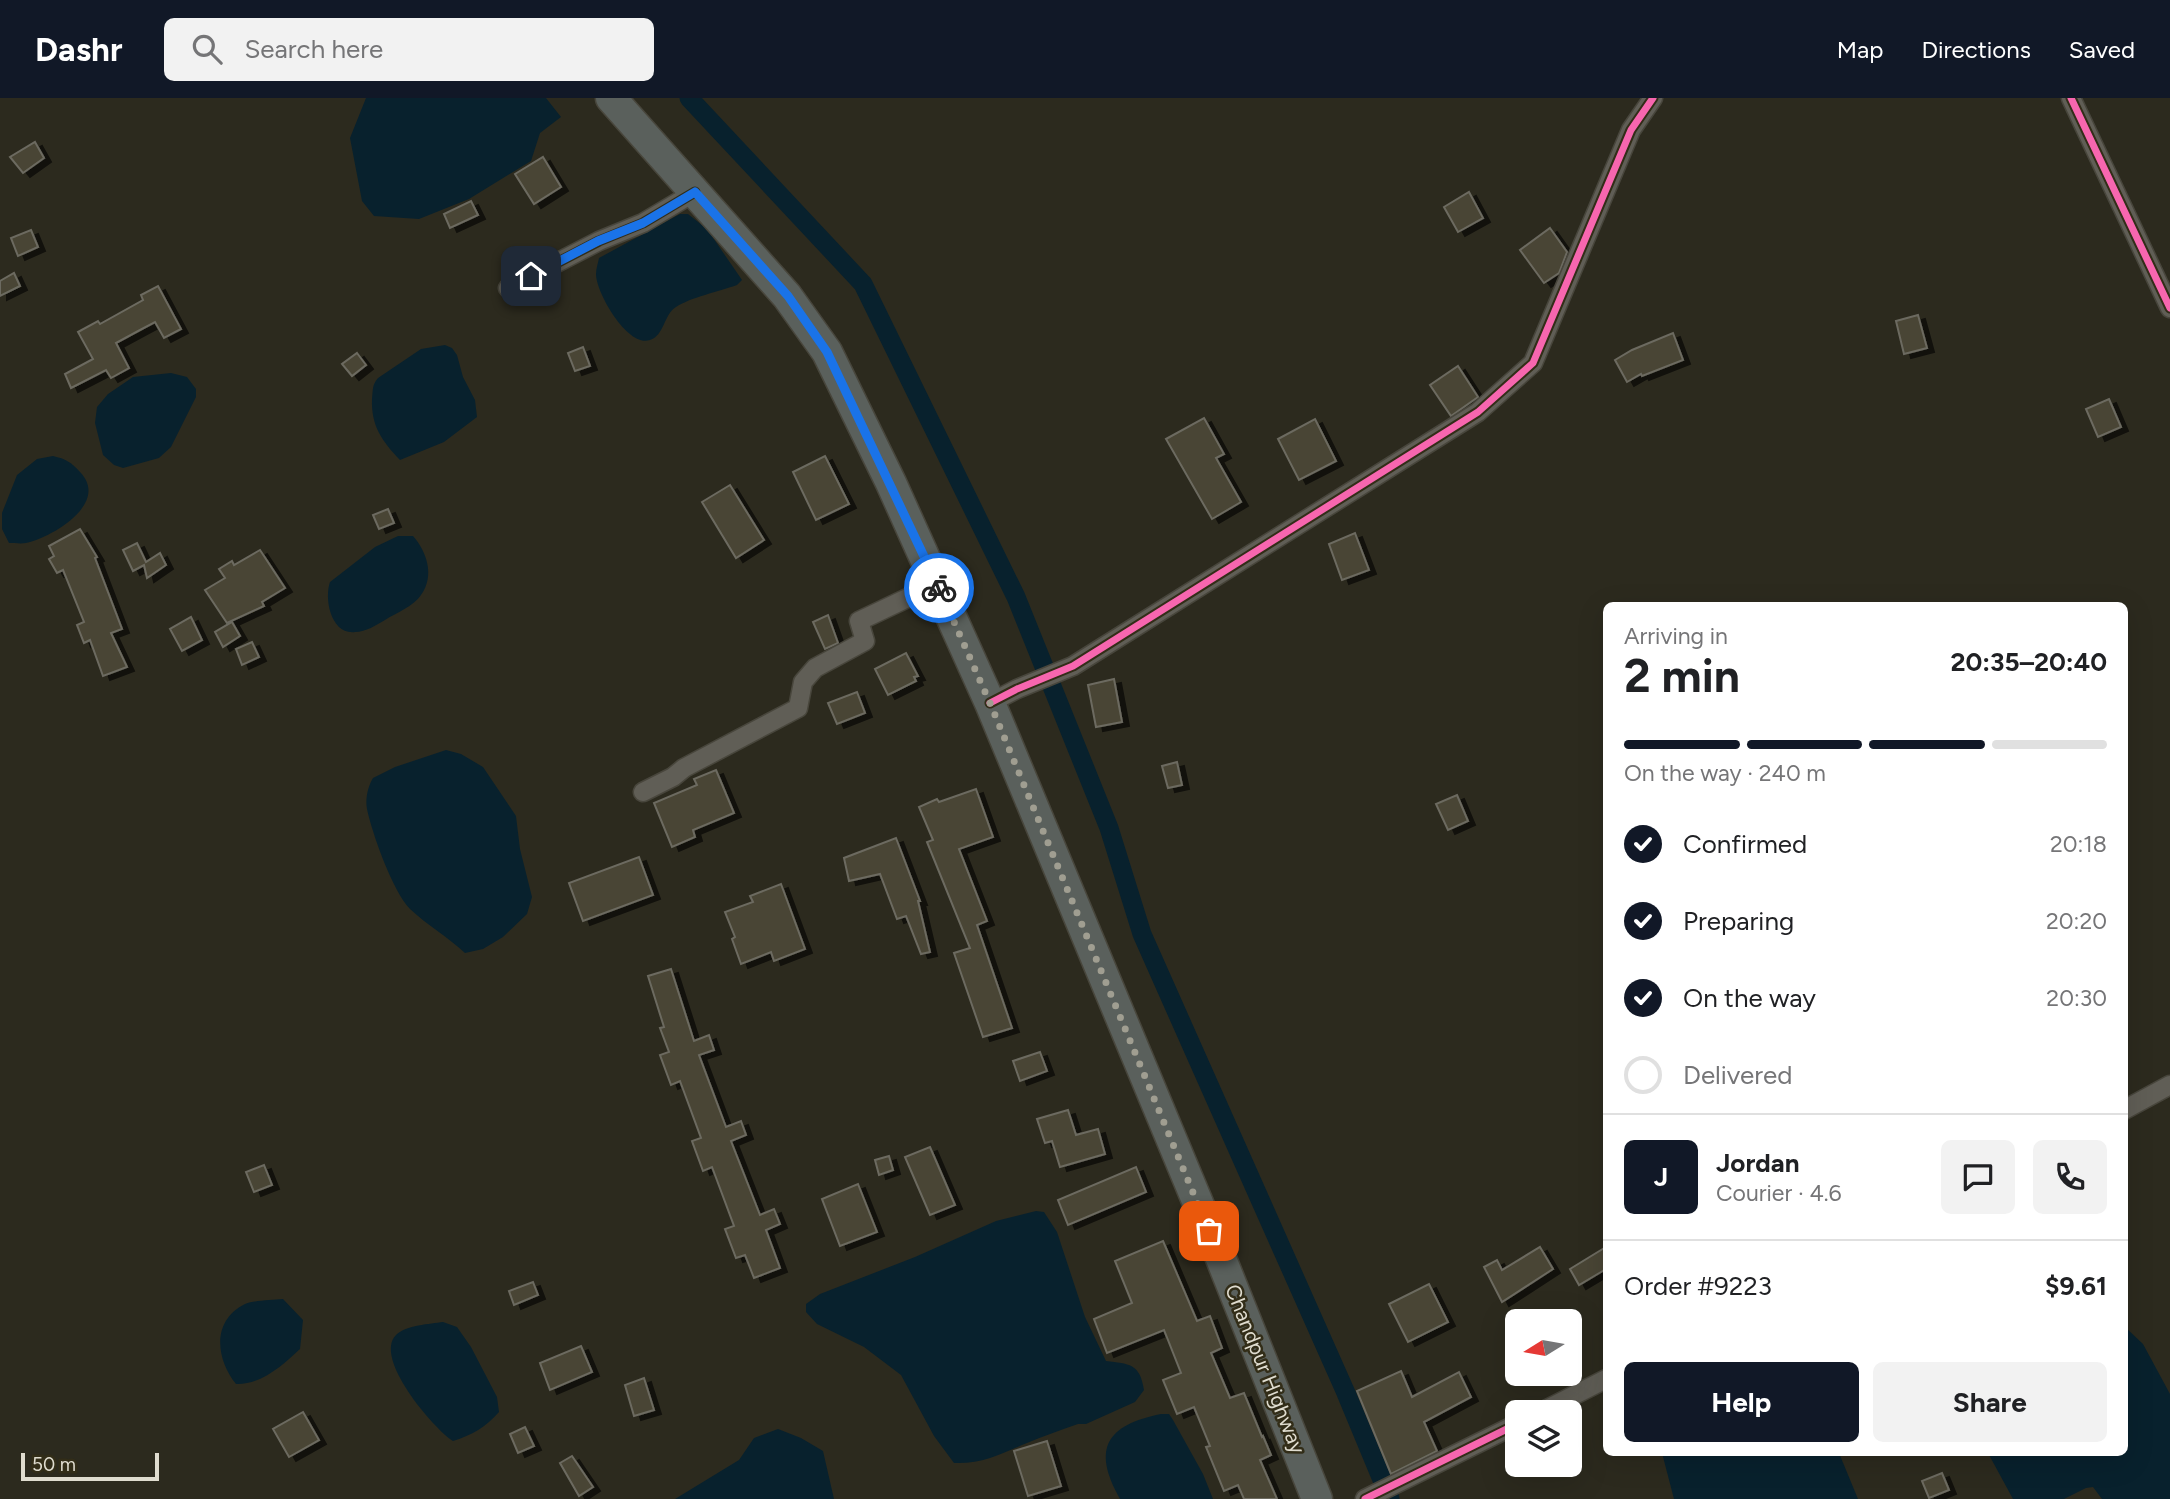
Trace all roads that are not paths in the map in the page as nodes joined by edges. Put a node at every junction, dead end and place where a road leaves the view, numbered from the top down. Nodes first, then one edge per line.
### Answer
1 (611, 98) edge
2 (1653, 98) edge
3 (2071, 98) edge
4 (695, 192) junction
5 (508, 288) dead end
6 (2170, 308) edge
7 (937, 584) junction
8 (990, 703) junction
9 (643, 792) dead end
10 (2170, 1085) edge
11 (2128, 1108) edge
12 (1603, 1381) edge
13 (1565, 1400) edge
14 (1505, 1430) edge
15 (1317, 1499) edge
16 (1365, 1499) edge

1 - 4 main road, Chandpur Highway
2 - 8 street
3 - 6 street
4 - 5 street
4 - 7 main road, Chandpur Highway
7 - 8 main road, Chandpur Highway
7 - 9 street
8 - 15 main road, Chandpur Highway
10 - 11 street
12 - 13 street
14 - 16 street

